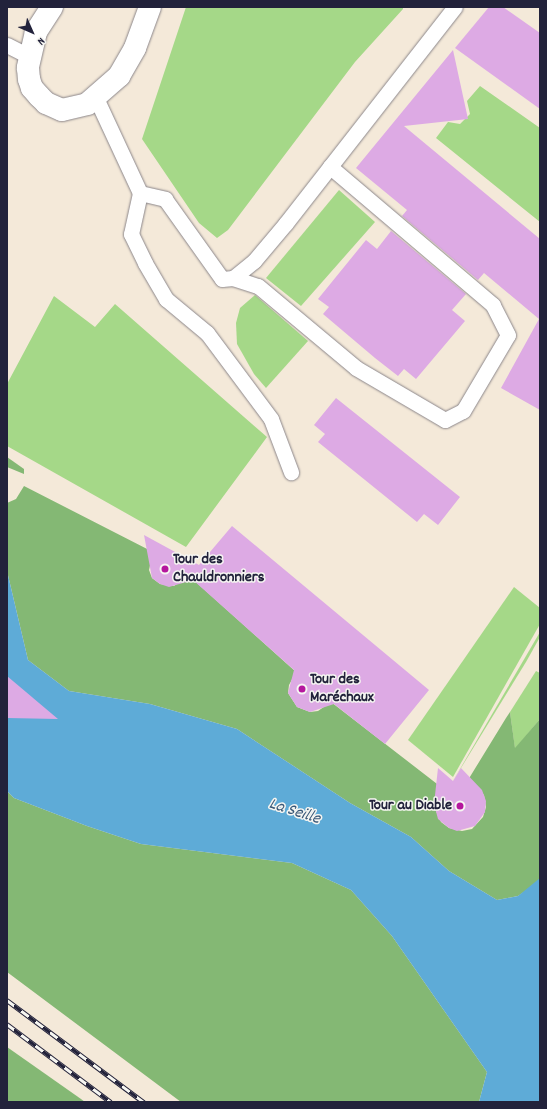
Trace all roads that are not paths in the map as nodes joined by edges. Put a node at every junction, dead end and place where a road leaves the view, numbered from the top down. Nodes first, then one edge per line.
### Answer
1 (52, 7) edge
2 (150, 7) edge
3 (455, 7) edge
4 (7, 44) edge
5 (31, 57) junction
6 (96, 98) junction
7 (330, 167) junction
8 (140, 193) junction
9 (233, 278) junction
10 (291, 472) dead end

1 - 5 street
2 - 6 street
3 - 7 lane
4 - 5 lane
5 - 6 street
6 - 8 lane
7 - 9 lane
7 - 9 lane
8 - 9 lane
8 - 10 lane

